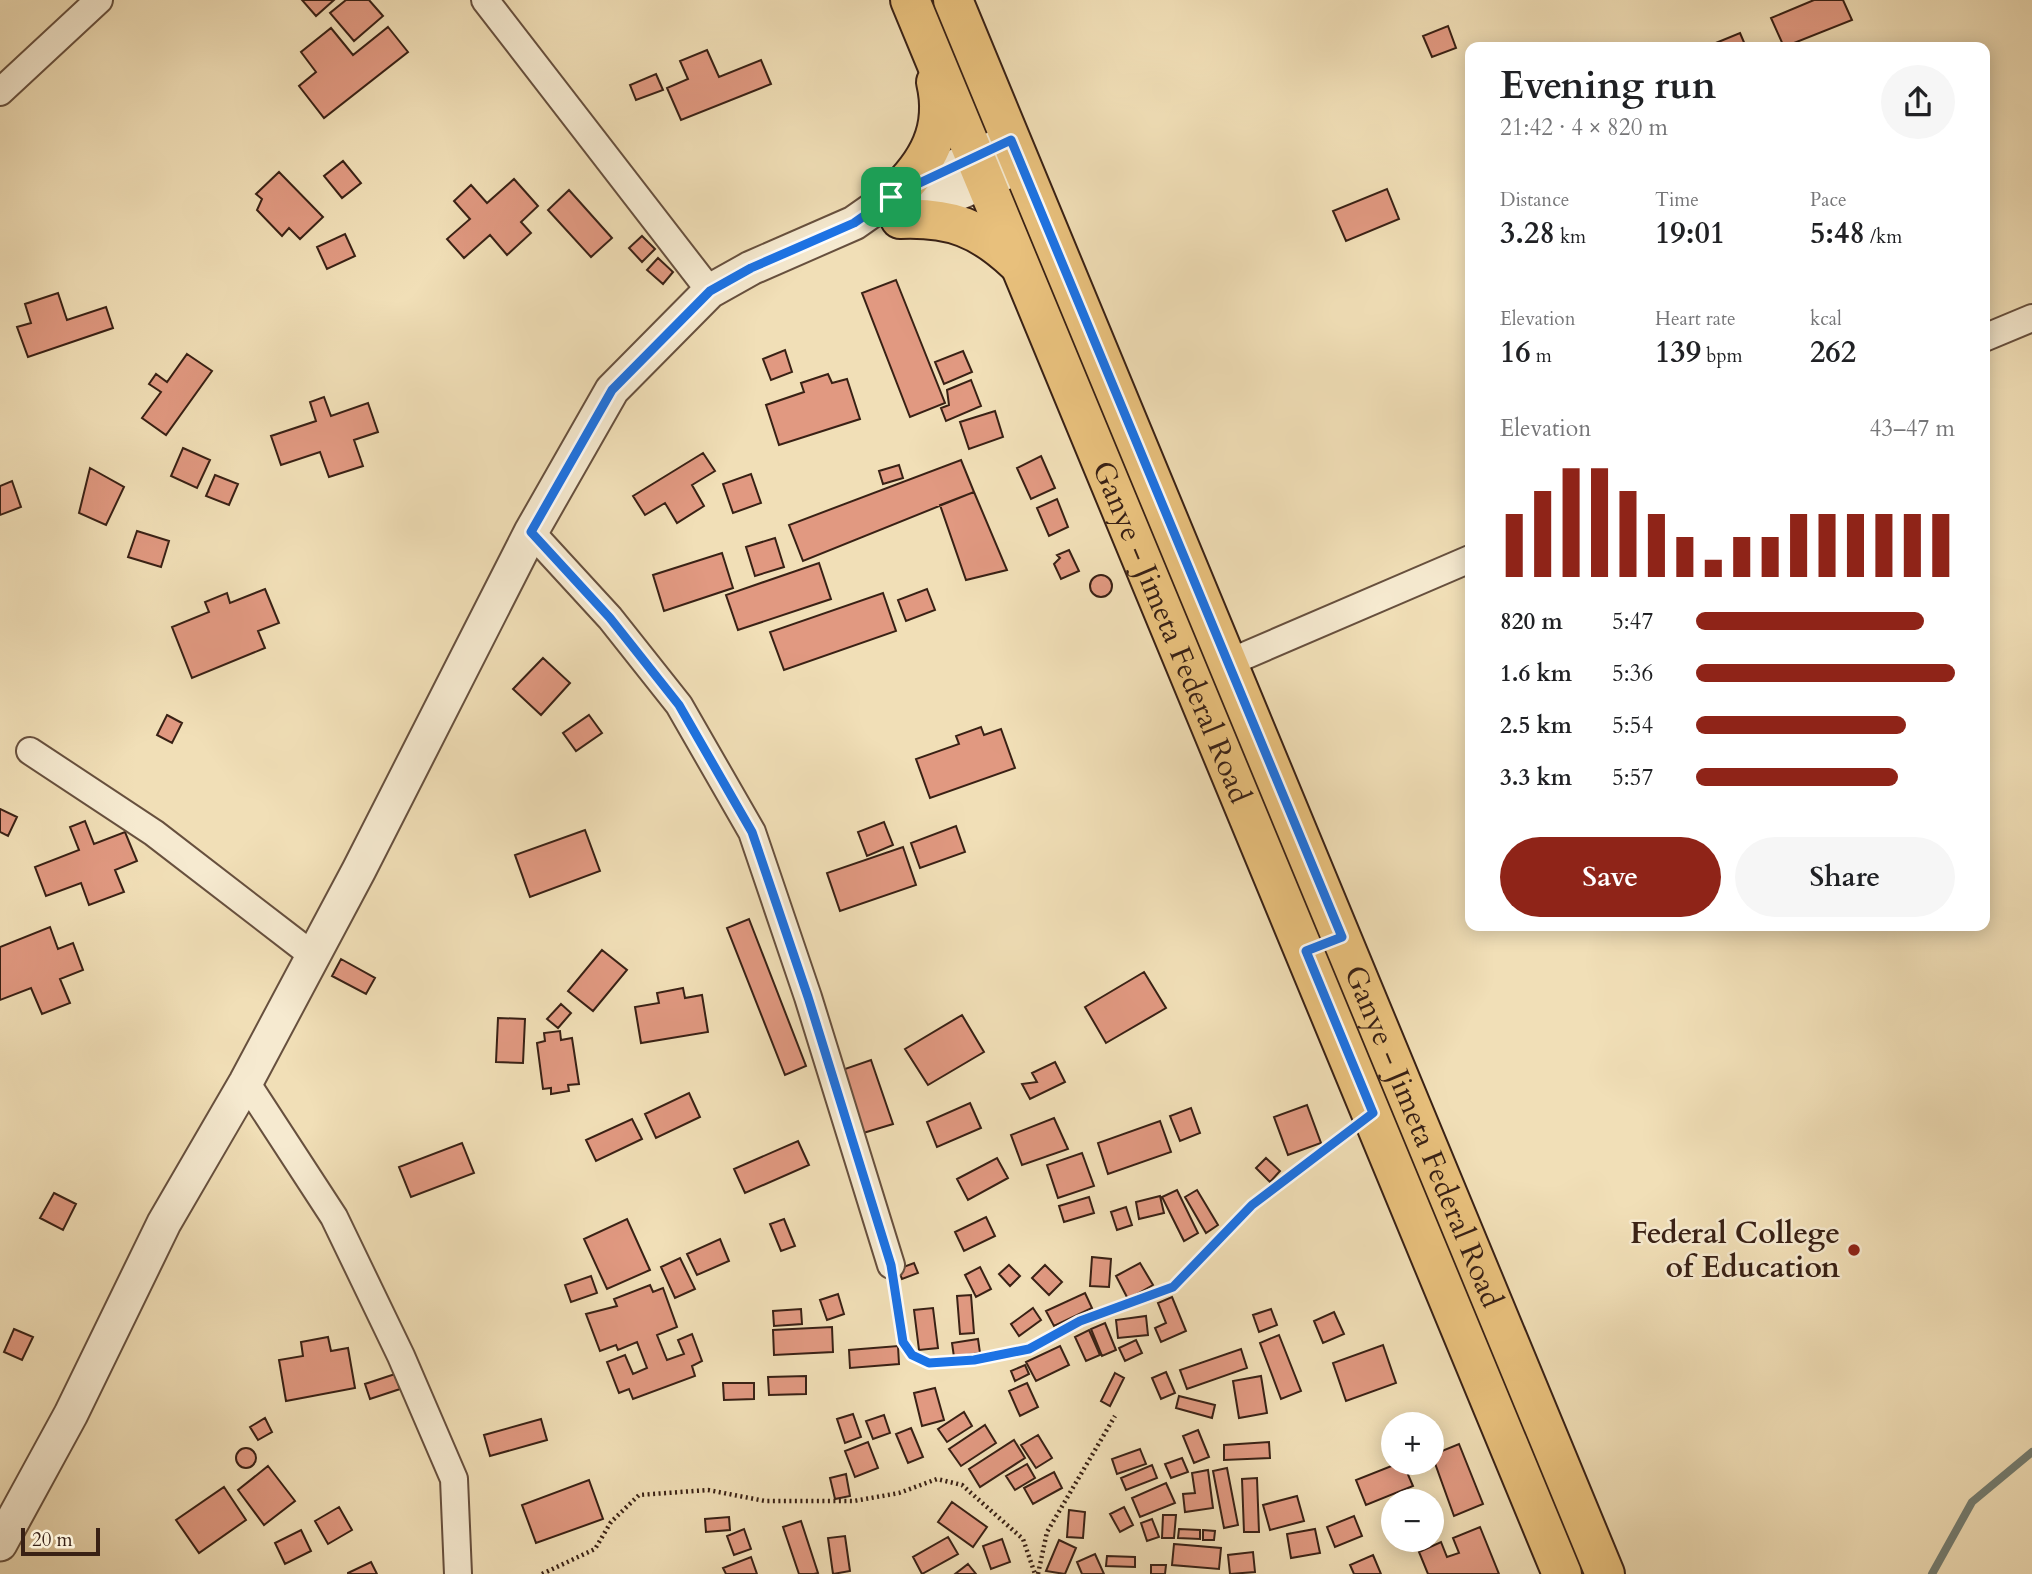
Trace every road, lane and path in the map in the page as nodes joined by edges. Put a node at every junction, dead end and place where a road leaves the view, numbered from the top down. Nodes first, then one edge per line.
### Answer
1 (99, 0) edge
2 (486, 0) edge
3 (910, 0) edge
4 (953, 0) edge
5 (928, 43) junction
6 (0, 92) edge
7 (1016, 153) junction
8 (981, 169) junction
9 (897, 207) junction
10 (1021, 267) junction
11 (710, 291) junction
12 (2032, 318) edge
13 (1990, 336) edge
14 (531, 532) junction
15 (1465, 561) edge
16 (1228, 663) junction
17 (30, 751) dead end
18 (1342, 937) junction
19 (1306, 951) junction
20 (311, 954) junction
21 (246, 1082) junction
22 (1373, 1113) junction
23 (891, 1265) joint
24 (1115, 1416) dead end
25 (0, 1544) edge
26 (458, 1574) edge
27 (542, 1574) edge
28 (1036, 1574) edge
29 (1562, 1574) edge
30 (1605, 1574) edge

1 - 6 street
2 - 11 street
3 - 5 main road, Ganye - Jimeta Federal Road
4 - 7 main road, Ganye - Jimeta Federal Road
5 - 8 main road, Ganye - Jimeta Federal Road
5 - 9 main road
7 - 8 street
7 - 16 main road, Ganye - Jimeta Federal Road
8 - 9 street
8 - 10 main road, Ganye - Jimeta Federal Road
9 - 10 main road
9 - 11 street
10 - 19 main road, Ganye - Jimeta Federal Road
11 - 14 street
12 - 13 street
14 - 20 street
14 - 23 street
15 - 16 street
16 - 18 main road, Ganye - Jimeta Federal Road
17 - 20 street
18 - 19 main road
18 - 30 main road, Ganye - Jimeta Federal Road
19 - 22 main road, Ganye - Jimeta Federal Road
20 - 21 street
21 - 25 street
21 - 26 street
22 - 23 path
22 - 29 main road, Ganye - Jimeta Federal Road
24 - 28 path
27 - 28 path

